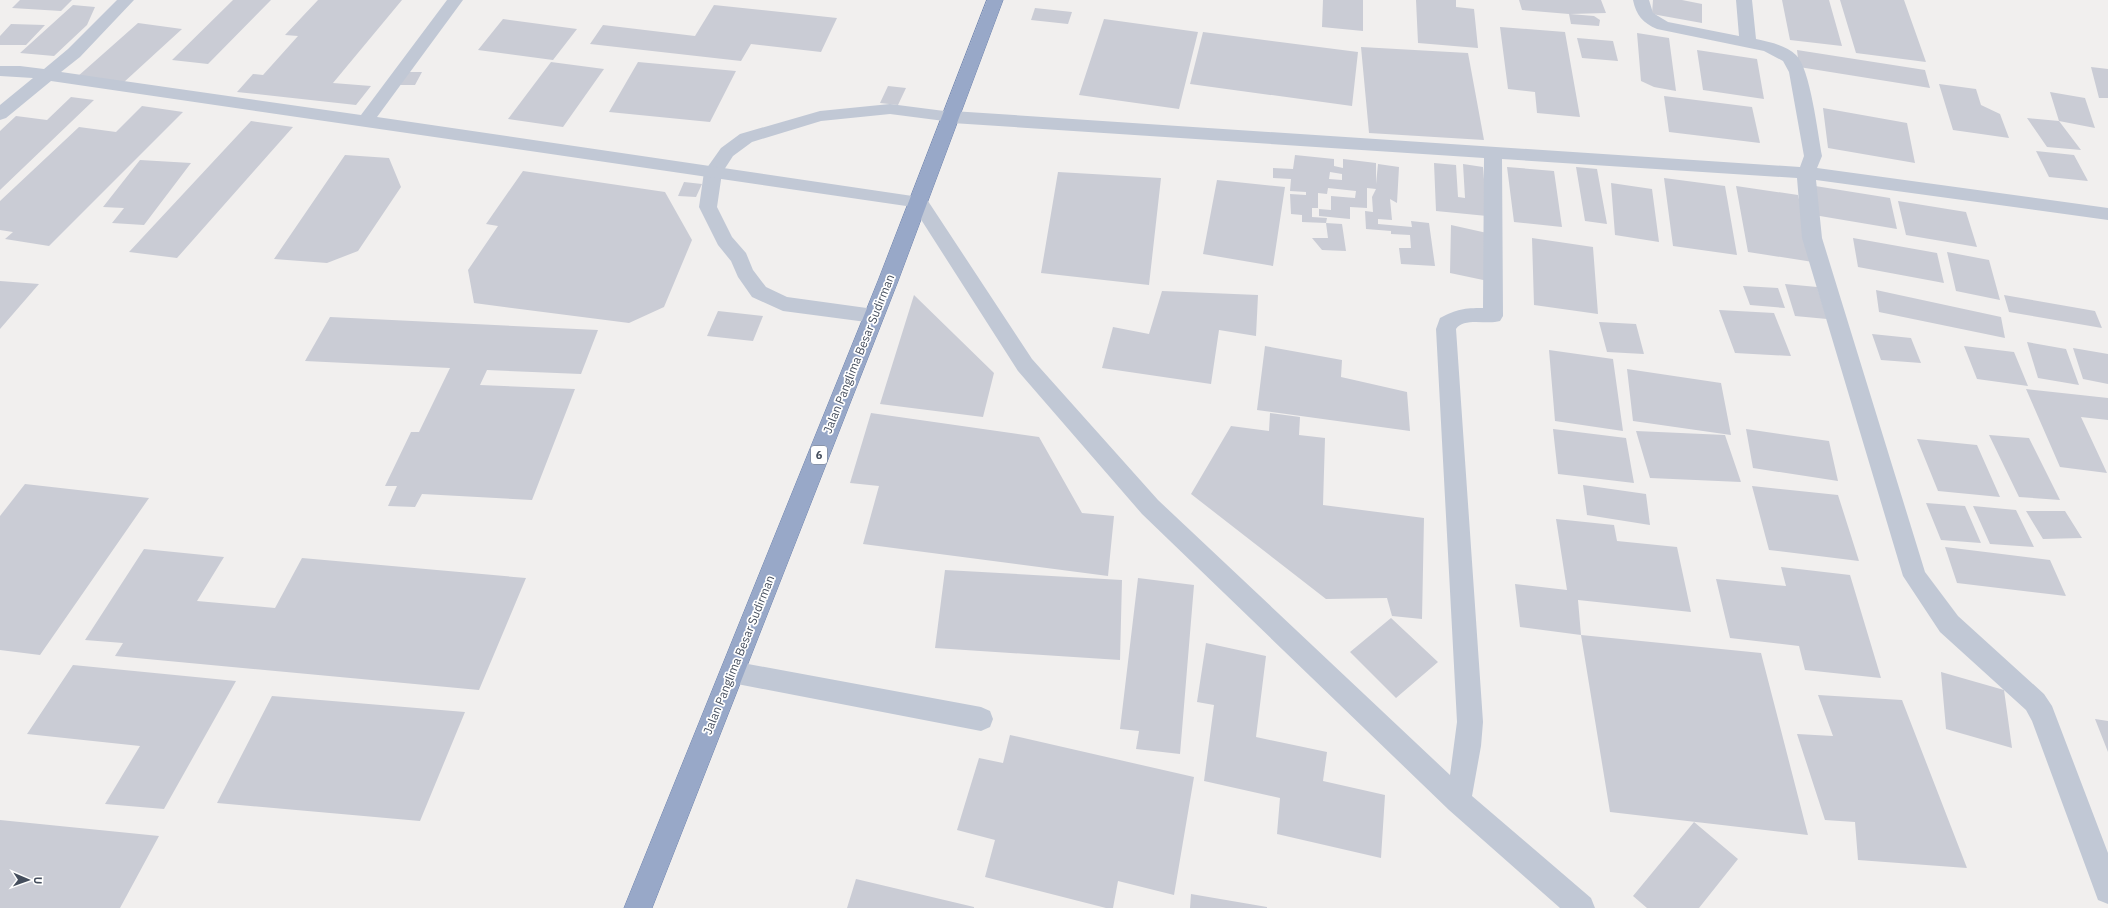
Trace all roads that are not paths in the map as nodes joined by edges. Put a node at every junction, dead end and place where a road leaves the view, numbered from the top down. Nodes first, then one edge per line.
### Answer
1 (126, 0) edge
2 (456, 0) edge
3 (995, 0) edge
4 (1642, 0) edge
5 (1744, 0) edge
6 (1748, 42) junction
7 (0, 70) edge
8 (48, 76) junction
9 (0, 114) edge
10 (952, 117) junction
11 (366, 120) junction
12 (1493, 152) junction
13 (714, 172) junction
14 (1806, 173) junction
15 (918, 202) junction
16 (2108, 214) edge
17 (874, 316) junction
18 (732, 672) junction
19 (981, 719) dead end
20 (1458, 801) junction
21 (2108, 890) edge
22 (638, 908) edge
23 (1581, 908) edge

1 - 8 street
2 - 11 street
3 - 10 highway, Jalan Panglima Besar Sudirman / 6
4 - 6 street
5 - 6 street
6 - 14 street
7 - 8 street
8 - 9 street
8 - 11 street
10 - 12 street
10 - 13 lane
10 - 15 highway, Jalan Panglima Besar Sudirman / 6
11 - 13 street
12 - 14 street
12 - 20 street
13 - 15 street
13 - 17 lane
14 - 16 street
14 - 21 street
15 - 17 highway, Jalan Panglima Besar Sudirman / 6
15 - 20 street
17 - 18 highway, Jalan Panglima Besar Sudirman / 6
18 - 19 lane
18 - 22 highway, Jalan Panglima Besar Sudirman / 6
20 - 23 street

